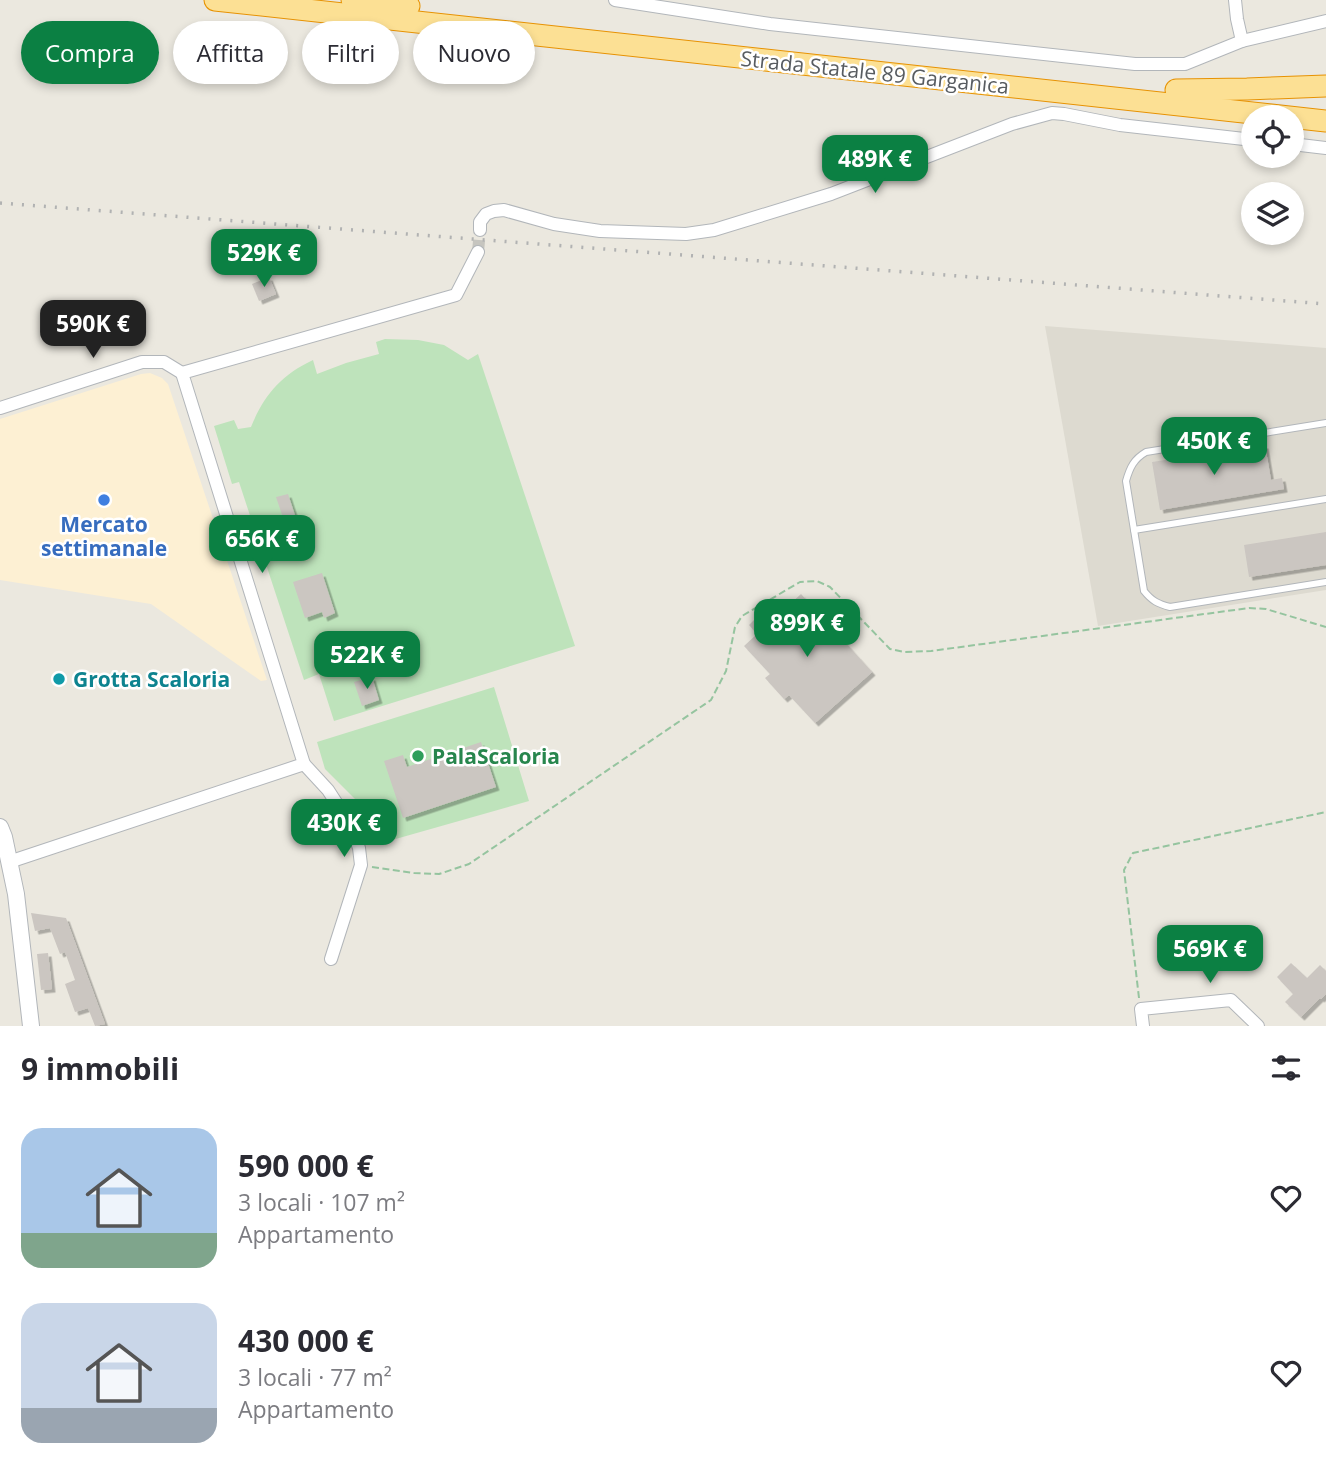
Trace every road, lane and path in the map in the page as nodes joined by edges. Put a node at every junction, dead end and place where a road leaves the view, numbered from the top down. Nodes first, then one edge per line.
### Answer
1 (215, 0) edge
2 (352, 0) edge
3 (615, 0) edge
4 (1235, 0) edge
5 (1326, 21) edge
6 (1242, 41) junction
7 (1326, 86) edge
8 (1176, 90) junction
9 (1326, 106) edge
10 (1326, 121) edge
11 (1241, 139) edge
12 (1304, 145) edge
13 (1326, 148) edge
14 (480, 230) tunnel mouth
15 (478, 252) tunnel mouth
16 (182, 373) junction
17 (0, 408) edge
18 (1326, 423) edge
19 (1326, 499) edge
20 (1134, 530) junction
21 (1326, 582) edge
22 (1326, 627) edge
23 (304, 764) junction
24 (1326, 812) edge
25 (0, 827) edge
26 (9, 862) junction
27 (361, 865) junction
28 (331, 959) dead end
29 (1141, 1009) junction
30 (31, 1026) edge
31 (1143, 1026) edge
32 (1258, 1026) edge

1 - 10 highway, Strada Statale 89 Garganica
2 - 8 highway, Strada Statale 89 Garganica
3 - 6 street
4 - 6 street
5 - 6 street
7 - 8 highway
8 - 9 highway, Strada Statale 89 Garganica
11 - 14 street
12 - 13 street
15 - 16 street
16 - 17 street
16 - 23 street
18 - 20 lane
19 - 20 lane
20 - 21 lane
22 - 27 path
23 - 26 street
23 - 27 street
24 - 29 path
25 - 26 street
26 - 30 street
27 - 28 street
29 - 31 street
29 - 32 street

